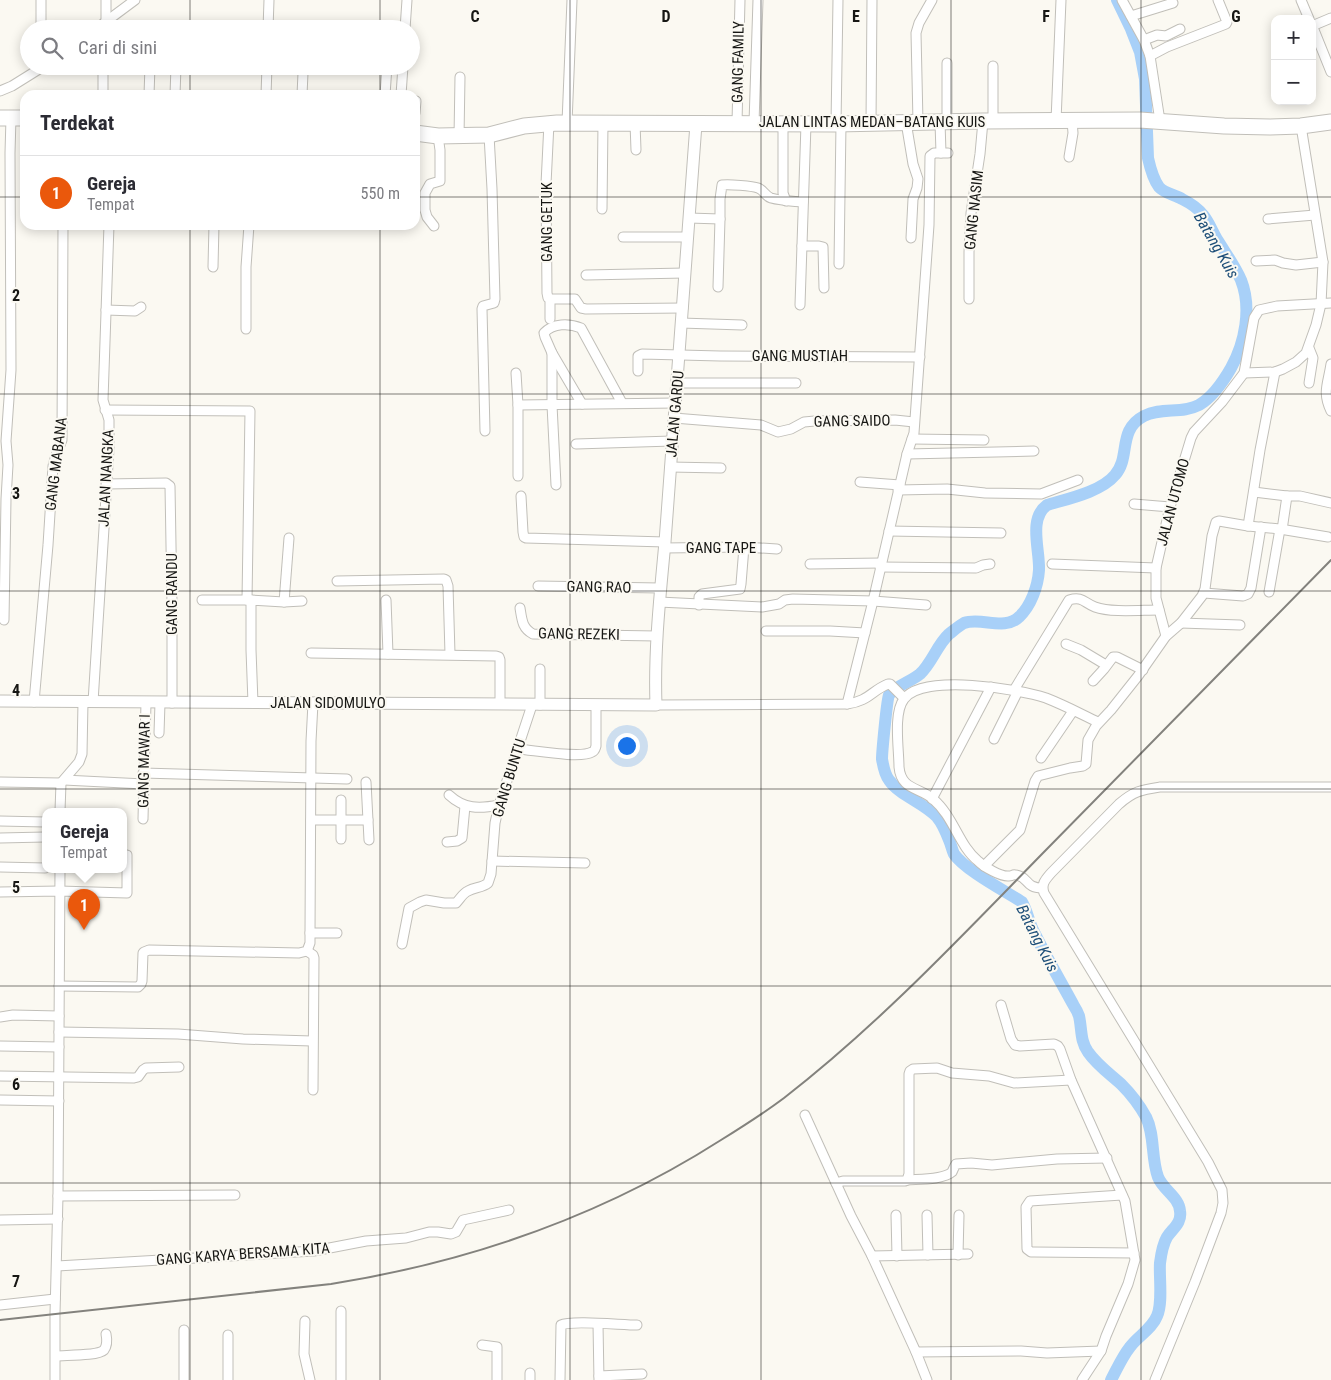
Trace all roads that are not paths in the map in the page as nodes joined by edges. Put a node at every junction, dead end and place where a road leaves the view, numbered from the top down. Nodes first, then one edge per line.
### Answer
1 (41, 0) edge
2 (106, 0) edge
3 (135, 0) edge
4 (268, 0) edge
5 (407, 0) edge
6 (572, 0) edge
7 (740, 0) edge
8 (758, 0) edge
9 (838, 0) edge
10 (872, 0) edge
11 (932, 0) edge
12 (1061, 0) edge
13 (1122, 0) edge
14 (1218, 0) edge
15 (1301, 0) edge
16 (1174, 3) dead end
17 (1307, 15) edge
18 (1131, 16) junction
19 (1331, 18) edge
20 (41, 20) edge
21 (106, 20) edge
22 (109, 20) edge
23 (268, 20) edge
24 (406, 20) edge
25 (1316, 24) edge
26 (1180, 28) dead end
27 (1316, 36) edge
28 (1144, 40) junction
29 (1150, 56) junction
30 (947, 63) dead end
31 (993, 66) dead end
32 (1331, 72) edge
33 (29, 75) edge
34 (103, 75) edge
35 (150, 75) edge
36 (176, 75) edge
37 (266, 75) edge
38 (303, 75) edge
39 (386, 75) edge
40 (402, 75) edge
41 (460, 77) dead end
42 (103, 90) edge
43 (149, 90) edge
44 (175, 90) edge
45 (266, 90) edge
46 (302, 90) edge
47 (385, 90) edge
48 (401, 90) edge
49 (0, 91) edge
50 (12, 118) edge
51 (1056, 120) junction
52 (1072, 120) junction
53 (988, 121) junction
54 (1151, 121) junction
55 (912, 122) junction
56 (944, 122) junction
57 (1331, 122) edge
58 (549, 123) junction
59 (568, 123) junction
60 (603, 123) junction
61 (635, 123) junction
62 (737, 123) junction
63 (754, 123) junction
64 (871, 123) junction
65 (696, 124) junction
66 (783, 124) junction
67 (806, 124) junction
68 (839, 124) junction
69 (1301, 126) junction
70 (420, 133) edge
71 (489, 135) junction
72 (438, 136) junction
73 (459, 136) junction
74 (636, 150) dead end
75 (1069, 157) dead end
76 (786, 201) junction
77 (803, 202) junction
78 (602, 209) dead end
79 (1315, 215) junction
80 (689, 218) junction
81 (720, 219) junction
82 (1268, 219) dead end
83 (434, 226) dead end
84 (63, 230) edge
85 (109, 230) edge
86 (214, 230) edge
87 (249, 230) edge
88 (623, 237) dead end
89 (688, 237) junction
90 (911, 238) dead end
91 (802, 246) junction
92 (1256, 261) dead end
93 (1323, 262) junction
94 (839, 264) dead end
95 (213, 267) dead end
96 (686, 273) junction
97 (586, 275) dead end
98 (718, 288) dead end
99 (824, 288) dead end
100 (550, 298) junction
101 (968, 299) dead end
102 (1331, 303) edge
103 (1321, 304) junction
104 (800, 305) dead end
105 (141, 307) dead end
106 (683, 308) junction
107 (106, 310) junction
108 (550, 319) dead end
109 (682, 323) junction
110 (742, 325) dead end
111 (246, 329) dead end
112 (1309, 348) junction
113 (552, 353) junction
114 (679, 354) junction
115 (920, 357) junction
116 (1331, 364) edge
117 (638, 371) dead end
118 (1275, 372) junction
119 (516, 373) dead end
120 (1244, 373) junction
121 (677, 382) junction
122 (796, 383) dead end
123 (1309, 383) dead end
124 (676, 402) junction
125 (622, 403) junction
126 (582, 404) junction
127 (518, 405) junction
128 (552, 405) junction
129 (105, 410) junction
130 (1331, 411) edge
131 (674, 418) junction
132 (914, 422) junction
133 (485, 431) dead end
134 (912, 439) junction
135 (984, 440) dead end
136 (3, 441) edge
137 (672, 441) junction
138 (576, 444) dead end
139 (1034, 451) dead end
140 (907, 454) junction
141 (4, 465) edge
142 (670, 467) junction
143 (721, 468) dead end
144 (518, 476) dead end
145 (1078, 480) dead end
146 (860, 482) dead end
147 (106, 484) junction
148 (556, 485) dead end
149 (899, 487) junction
150 (1254, 492) junction
151 (521, 496) dead end
152 (1286, 496) junction
153 (1134, 504) dead end
154 (1331, 504) edge
155 (1170, 507) junction
156 (1248, 526) junction
157 (1261, 527) junction
158 (1281, 529) junction
159 (888, 531) junction
160 (1001, 533) dead end
161 (1328, 537) dead end
162 (289, 538) dead end
163 (665, 545) junction
164 (744, 547) junction
165 (777, 549) dead end
166 (810, 564) dead end
167 (990, 564) dead end
168 (1052, 564) dead end
169 (880, 565) junction
170 (1156, 568) junction
171 (337, 581) dead end
172 (538, 586) dead end
173 (660, 588) junction
174 (1269, 592) dead end
175 (1204, 593) junction
176 (202, 600) dead end
177 (249, 600) junction
178 (386, 600) dead end
179 (302, 601) dead end
180 (873, 601) junction
181 (284, 602) junction
182 (659, 602) junction
183 (699, 605) junction
184 (926, 605) dead end
185 (520, 608) dead end
186 (1159, 610) junction
187 (4, 620) dead end
188 (1181, 623) junction
189 (1240, 625) dead end
190 (766, 631) dead end
191 (864, 633) junction
192 (657, 636) junction
193 (1166, 636) junction
194 (1066, 644) dead end
195 (312, 653) dead end
196 (388, 654) junction
197 (450, 654) junction
198 (1106, 665) junction
199 (540, 669) dead end
200 (1143, 670) junction
201 (1093, 680) dead end
202 (991, 687) junction
203 (1016, 691) junction
204 (902, 696) junction
205 (0, 701) edge
206 (34, 702) junction
207 (88, 702) junction
208 (146, 703) junction
209 (160, 703) junction
210 (172, 703) junction
211 (253, 703) junction
212 (313, 703) junction
213 (500, 704) junction
214 (536, 704) junction
215 (847, 704) junction
216 (596, 705) junction
217 (656, 705) junction
218 (1073, 711) junction
219 (1098, 722) junction
220 (160, 733) dead end
221 (994, 739) dead end
222 (518, 749) junction
223 (1042, 758) dead end
224 (144, 773) junction
225 (311, 778) junction
226 (347, 779) dead end
227 (0, 782) edge
228 (62, 782) junction
229 (366, 782) dead end
230 (144, 784) junction
231 (1331, 786) edge
232 (448, 795) dead end
233 (932, 798) junction
234 (341, 800) dead end
235 (499, 805) junction
236 (465, 806) junction
237 (60, 808) edge
238 (341, 819) junction
239 (143, 820) dead end
240 (311, 820) junction
241 (368, 820) junction
242 (0, 821) edge
243 (42, 822) edge
244 (42, 837) edge
245 (0, 838) edge
246 (341, 840) dead end
247 (369, 840) dead end
248 (446, 842) dead end
249 (127, 855) edge
250 (492, 861) junction
251 (584, 863) dead end
252 (984, 866) junction
253 (0, 867) edge
254 (42, 868) edge
255 (60, 873) edge
256 (127, 873) edge
257 (127, 873) edge
258 (1042, 888) junction
259 (59, 891) junction
260 (0, 892) edge
261 (310, 933) junction
262 (337, 933) dead end
263 (402, 944) dead end
264 (307, 951) junction
265 (59, 986) junction
266 (1001, 1005) dead end
267 (59, 1016) junction
268 (0, 1017) edge
269 (59, 1032) junction
270 (312, 1041) junction
271 (0, 1046) edge
272 (59, 1047) junction
273 (179, 1067) dead end
274 (0, 1076) edge
275 (59, 1077) junction
276 (1071, 1080) junction
277 (313, 1090) dead end
278 (0, 1100) edge
279 (58, 1100) junction
280 (805, 1115) dead end
281 (1107, 1158) junction
282 (907, 1180) junction
283 (836, 1183) junction
284 (235, 1195) dead end
285 (1122, 1195) junction
286 (58, 1196) junction
287 (509, 1210) dead end
288 (896, 1215) dead end
289 (927, 1215) dead end
290 (959, 1215) dead end
291 (58, 1219) junction
292 (0, 1220) edge
293 (1134, 1253) junction
294 (968, 1254) dead end
295 (928, 1255) junction
296 (958, 1255) junction
297 (872, 1256) junction
298 (897, 1256) junction
299 (57, 1266) junction
300 (56, 1299) junction
301 (0, 1305) edge
302 (341, 1311) dead end
303 (304, 1321) dead end
304 (598, 1324) junction
305 (637, 1325) dead end
306 (184, 1330) dead end
307 (106, 1334) dead end
308 (228, 1336) dead end
309 (482, 1345) dead end
310 (1101, 1351) junction
311 (916, 1352) junction
312 (56, 1356) junction
313 (642, 1374) dead end
314 (599, 1378) edge
315 (55, 1380) edge
316 (184, 1380) edge
317 (228, 1380) edge
318 (310, 1380) edge
319 (341, 1380) edge
320 (497, 1380) edge
321 (560, 1380) edge
322 (927, 1380) edge
323 (1082, 1380) edge
324 (1155, 1380) edge

1 - 20 street
2 - 21 street
3 - 22 street
4 - 23 street
5 - 24 street
6 - 59 street
7 - 62 street, GANG FAMILY
8 - 63 street
9 - 68 street
10 - 64 street
11 - 55 street
12 - 51 street
13 - 18 street
14 - 29 street
15 - 17 street
16 - 18 street
18 - 28 street
19 - 25 street
26 - 28 street
27 - 32 street
28 - 29 street
29 - 54 street
30 - 56 street
31 - 53 street, GANG NASIM
33 - 49 street
34 - 42 street
35 - 43 street
36 - 44 street
37 - 45 street
38 - 46 street
39 - 47 street
40 - 48 street
41 - 73 street
50 - 136 street
51 - 52 highway, JALAN LINTAS MEDAN–BATANG KUIS
51 - 53 highway, JALAN LINTAS MEDAN–BATANG KUIS
52 - 54 highway, JALAN LINTAS MEDAN–BATANG KUIS
52 - 75 street
53 - 56 highway, JALAN LINTAS MEDAN–BATANG KUIS
53 - 101 street, GANG NASIM
54 - 69 highway, JALAN LINTAS MEDAN–BATANG KUIS
55 - 56 highway, JALAN LINTAS MEDAN–BATANG KUIS
55 - 64 highway, JALAN LINTAS MEDAN–BATANG KUIS
55 - 90 street
56 - 115 street
57 - 69 highway, JALAN LINTAS MEDAN–BATANG KUIS
58 - 59 highway, JALAN LINTAS MEDAN–BATANG KUIS
58 - 71 highway, JALAN LINTAS MEDAN–BATANG KUIS
58 - 100 street, GANG GETUK
59 - 60 highway, JALAN LINTAS MEDAN–BATANG KUIS
60 - 61 highway, JALAN LINTAS MEDAN–BATANG KUIS
60 - 78 street
61 - 65 highway, JALAN LINTAS MEDAN–BATANG KUIS
61 - 74 street
62 - 63 highway, JALAN LINTAS MEDAN–BATANG KUIS
62 - 65 highway, JALAN LINTAS MEDAN–BATANG KUIS
63 - 66 highway, JALAN LINTAS MEDAN–BATANG KUIS
64 - 68 highway, JALAN LINTAS MEDAN–BATANG KUIS
65 - 80 street, JALAN GARDU
66 - 67 highway, JALAN LINTAS MEDAN–BATANG KUIS
66 - 76 street
67 - 68 highway, JALAN LINTAS MEDAN–BATANG KUIS
67 - 77 street
68 - 94 street
69 - 79 street
70 - 72 highway, JALAN LINTAS MEDAN–BATANG KUIS
71 - 73 highway, JALAN LINTAS MEDAN–BATANG KUIS
71 - 133 street
72 - 73 highway, JALAN LINTAS MEDAN–BATANG KUIS
72 - 83 street
76 - 77 street
76 - 81 street
77 - 91 street
79 - 82 street
79 - 93 street
80 - 81 street
80 - 89 street, JALAN GARDU
81 - 98 street
84 - 206 street, GANG MABANA
85 - 107 street, JALAN NANGKA
86 - 95 street
87 - 111 street
88 - 89 street
89 - 96 street, JALAN GARDU
91 - 99 street
91 - 104 street
92 - 93 street
93 - 103 street
96 - 97 street
96 - 106 street, JALAN GARDU
100 - 106 street
100 - 108 street, GANG GETUK
102 - 103 street
103 - 112 street
103 - 120 street
105 - 107 street
106 - 109 street, JALAN GARDU
107 - 129 street, JALAN NANGKA
109 - 110 street
109 - 114 street, JALAN GARDU
112 - 118 street
112 - 123 street
113 - 125 street
113 - 126 street
113 - 128 street
114 - 115 street, GANG MUSTIAH
114 - 117 street, GANG MUSTIAH
114 - 121 street, JALAN GARDU
115 - 132 street
116 - 130 street
118 - 120 street
118 - 150 street
119 - 127 street
120 - 155 street, JALAN UTOMO
121 - 122 street
121 - 124 street, JALAN GARDU
124 - 125 street
124 - 131 street, JALAN GARDU
125 - 126 street
126 - 128 street
127 - 128 street
127 - 144 street
128 - 148 street
129 - 147 street, JALAN NANGKA
129 - 177 street
131 - 132 street, GANG SAIDO
131 - 137 street, JALAN GARDU
132 - 134 street
134 - 135 street
134 - 140 street
136 - 141 street
137 - 138 street
137 - 142 street, JALAN GARDU
139 - 140 street
140 - 149 street
141 - 187 street
142 - 143 street
142 - 163 street, JALAN GARDU
145 - 149 street
146 - 149 street
147 - 207 street, JALAN NANGKA
147 - 210 street, GANG RANDU
149 - 159 street
150 - 152 street
150 - 156 street
151 - 163 street, GANG TAPE
152 - 154 street
152 - 158 street
153 - 155 street
155 - 170 street, JALAN UTOMO
156 - 157 street
156 - 175 street
157 - 158 street
157 - 175 street
158 - 161 street
158 - 174 street
159 - 160 street
159 - 169 street
162 - 181 street
163 - 164 street, GANG TAPE
163 - 173 street, JALAN GARDU
164 - 165 street, GANG TAPE
164 - 183 street
166 - 169 street
167 - 169 street
168 - 170 street
169 - 180 street
170 - 186 street, JALAN UTOMO
171 - 197 street
172 - 173 street, GANG RAO
173 - 182 street, JALAN GARDU
175 - 188 street
176 - 177 street
177 - 181 street
177 - 211 street
178 - 196 street
179 - 181 street
180 - 183 street
180 - 184 street
180 - 191 street
182 - 183 street
182 - 192 street, JALAN GARDU
185 - 192 street, GANG REZEKI
186 - 193 street, JALAN UTOMO
186 - 203 street
188 - 189 street
188 - 193 street
190 - 191 street
191 - 215 street
192 - 217 street, JALAN GARDU
193 - 200 street
194 - 198 street
195 - 196 street
196 - 197 street
197 - 213 street
198 - 200 street
198 - 201 street
199 - 214 street, GANG BUNTU
200 - 219 street
202 - 203 street
202 - 204 street
202 - 233 street
203 - 218 street
203 - 221 street
204 - 215 street
204 - 233 street
205 - 206 street, JALAN SIDOMULYO
206 - 207 street, JALAN SIDOMULYO
207 - 208 street, JALAN SIDOMULYO
207 - 228 street, JALAN NANGKA
208 - 209 street, JALAN SIDOMULYO
208 - 224 street, GANG MAWAR I
209 - 210 street, JALAN SIDOMULYO
209 - 220 street
210 - 211 street, JALAN SIDOMULYO
211 - 212 street, JALAN SIDOMULYO
212 - 213 street, JALAN SIDOMULYO
212 - 225 street
213 - 214 street, JALAN SIDOMULYO
214 - 216 street, JALAN SIDOMULYO
214 - 222 street, GANG BUNTU
215 - 217 street
216 - 217 street, JALAN SIDOMULYO
216 - 222 street
218 - 219 street
218 - 223 street
219 - 252 street
222 - 235 street, GANG BUNTU
224 - 225 street
224 - 230 street, GANG MAWAR I
225 - 226 street
225 - 240 street
227 - 228 street
228 - 230 street
228 - 237 street
229 - 241 street
230 - 239 street, GANG MAWAR I
231 - 258 street
232 - 236 street
233 - 252 street
234 - 238 street
235 - 236 street
235 - 250 street, GANG BUNTU
236 - 248 street
238 - 240 street
238 - 241 street
238 - 246 street
240 - 261 street
241 - 247 street
242 - 243 street
244 - 245 street
249 - 256 street
250 - 251 street
250 - 263 street, GANG BUNTU
252 - 258 street
253 - 254 street
255 - 259 street
257 - 259 street
258 - 324 street
259 - 260 street
259 - 265 street
261 - 262 street
261 - 264 street
264 - 265 street
264 - 270 street
265 - 267 street
266 - 276 street
267 - 268 street
267 - 269 street
269 - 270 street
269 - 272 street
270 - 277 street
271 - 272 street
272 - 275 street
273 - 275 street
274 - 275 street
275 - 279 street
276 - 281 street
276 - 282 street
278 - 279 street
279 - 286 street
280 - 283 street
281 - 282 street
281 - 285 street
282 - 283 street
283 - 297 street
284 - 286 street
285 - 293 street
285 - 293 street
286 - 291 street
287 - 299 street, GANG KARYA BERSAMA KITA
288 - 298 street
289 - 295 street
290 - 296 street
291 - 292 street
291 - 299 street
293 - 310 street
294 - 296 street
295 - 296 street
295 - 298 street
297 - 298 street
297 - 311 street
299 - 300 street
300 - 301 street
300 - 312 street
302 - 319 street
303 - 318 street
304 - 305 street
304 - 314 street
304 - 321 street
306 - 316 street
307 - 312 street
308 - 317 street
309 - 320 street
310 - 311 street
310 - 323 street
311 - 322 street
312 - 315 street
313 - 314 street

